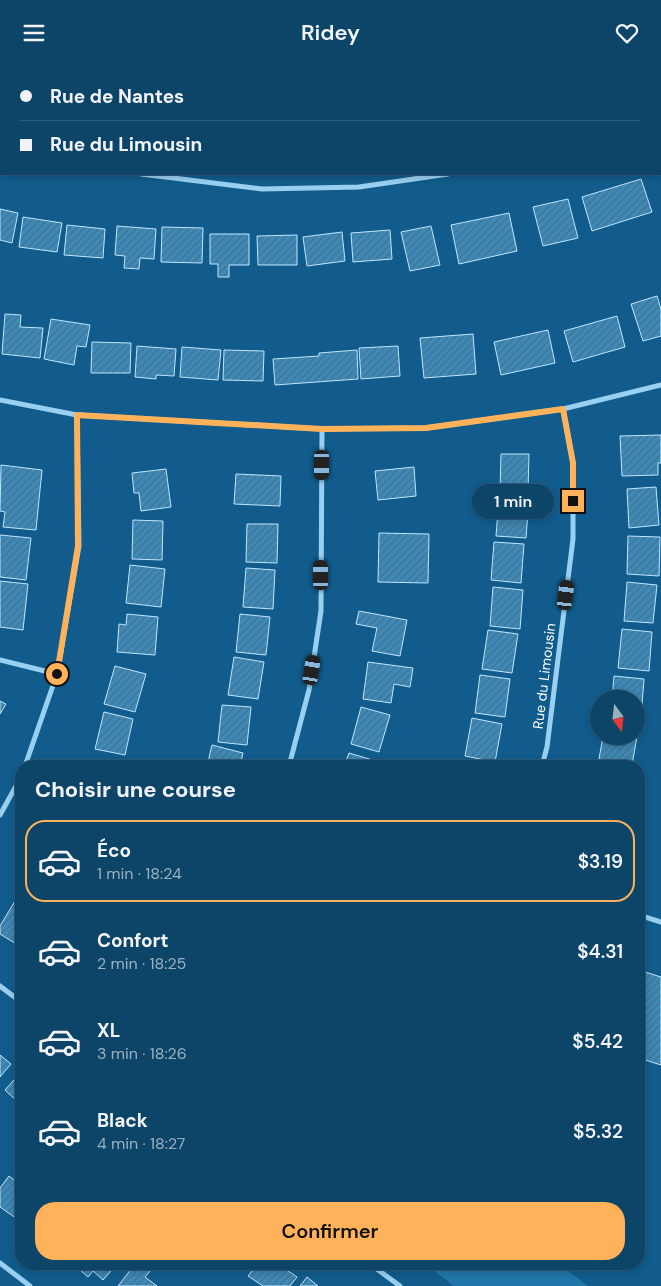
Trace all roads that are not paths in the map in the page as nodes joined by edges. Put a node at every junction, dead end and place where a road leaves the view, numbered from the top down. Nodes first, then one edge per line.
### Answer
1 (149, 175) edge
2 (441, 175) edge
3 (661, 385) edge
4 (0, 400) edge
5 (563, 409) junction
6 (77, 415) junction
7 (322, 429) junction
8 (0, 660) edge
9 (57, 674) junction
10 (27, 760) edge
11 (291, 760) edge
12 (544, 760) edge
13 (15, 788) edge
14 (0, 815) edge
15 (645, 917) edge
16 (661, 922) edge
17 (0, 986) edge
18 (15, 997) edge
19 (0, 1263) edge
20 (378, 1270) edge
21 (30, 1286) edge
22 (400, 1286) edge

1 - 2 street
3 - 5 street
4 - 6 street
5 - 7 street
5 - 12 street, Rue du Limousin
6 - 7 street
6 - 9 street
7 - 11 street
8 - 9 street
9 - 10 street
13 - 14 street
15 - 16 street
17 - 18 street
19 - 21 street
20 - 22 street

